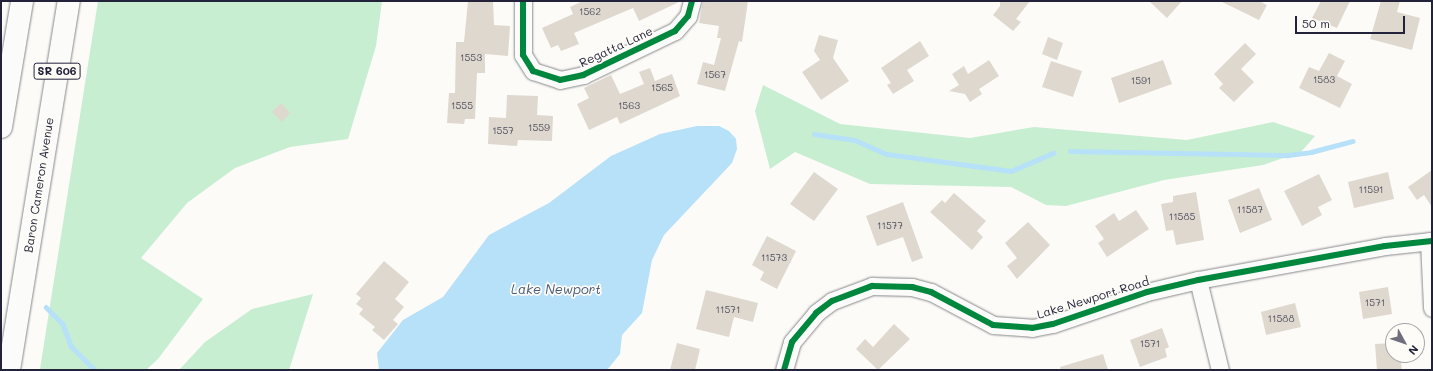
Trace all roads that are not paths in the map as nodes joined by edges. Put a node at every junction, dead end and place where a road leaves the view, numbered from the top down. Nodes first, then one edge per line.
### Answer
1 (22, 1) edge
2 (69, 1) edge
3 (523, 1) edge
4 (692, 1) edge
5 (1, 127) edge
6 (1430, 241) edge
7 (1198, 280) junction
8 (1432, 308) edge
9 (9, 370) edge
10 (784, 370) edge
11 (1220, 370) edge

1 - 5 main road
2 - 9 main road, Baron Cameron Avenue / SR 606
3 - 4 street, Regatta Lane
6 - 7 street, Lake Newport Road
6 - 8 street
7 - 10 street, Lake Newport Road
7 - 11 street

